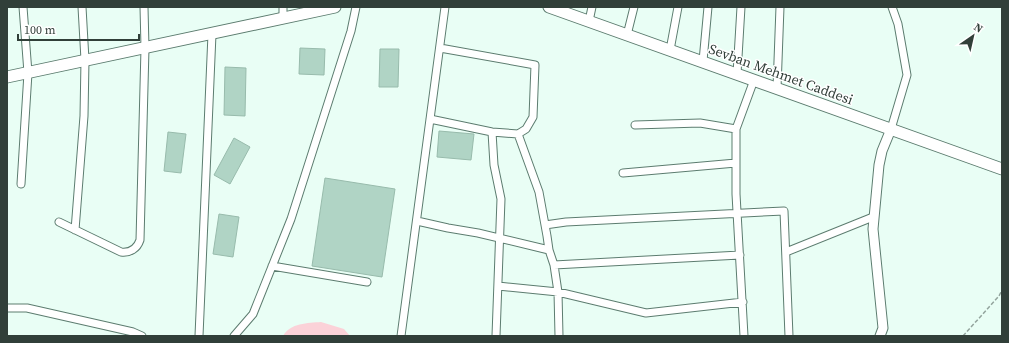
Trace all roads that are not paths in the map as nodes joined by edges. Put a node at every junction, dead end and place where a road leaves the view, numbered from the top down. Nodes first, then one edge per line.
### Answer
1 (23, 7) edge
2 (82, 7) edge
3 (144, 7) edge
4 (283, 7) edge
5 (356, 7) edge
6 (445, 7) edge
7 (549, 7) edge
8 (592, 7) edge
9 (634, 7) edge
10 (678, 7) edge
11 (708, 7) edge
12 (741, 7) edge
13 (780, 7) edge
14 (892, 7) edge
15 (329, 8) edge
16 (283, 18) junction
17 (588, 21) junction
18 (212, 34) junction
19 (627, 34) junction
20 (145, 48) junction
21 (440, 48) junction
22 (670, 50) junction
23 (85, 60) junction
24 (703, 61) junction
25 (28, 72) junction
26 (737, 74) junction
27 (7, 77) edge
28 (754, 80) junction
29 (777, 88) junction
30 (430, 119) junction
31 (635, 125) dead end
32 (736, 129) junction
33 (891, 129) junction
34 (492, 132) junction
35 (518, 134) junction
36 (736, 163) junction
37 (1002, 169) edge
38 (623, 173) dead end
39 (21, 184) dead end
40 (737, 213) junction
41 (873, 217) junction
42 (417, 221) junction
43 (59, 222) dead end
44 (545, 225) junction
45 (75, 230) junction
46 (500, 239) junction
47 (549, 250) junction
48 (786, 252) junction
49 (740, 255) junction
50 (554, 265) junction
51 (272, 266) junction
52 (367, 282) dead end
53 (498, 286) junction
54 (558, 292) junction
55 (742, 302) junction
56 (7, 308) edge
57 (142, 336) edge
58 (199, 336) edge
59 (234, 336) edge
60 (401, 336) edge
61 (496, 336) edge
62 (559, 336) edge
63 (744, 336) edge
64 (789, 336) edge
65 (880, 336) edge

1 - 25 street
2 - 23 street
3 - 20 street
4 - 16 street
5 - 51 street
6 - 21 street
7 - 17 main road, Sevban Mehmet Caddesi
8 - 17 street
9 - 19 street
10 - 22 street
11 - 24 street
12 - 26 street
13 - 29 street
14 - 33 street
15 - 16 main road
16 - 18 main road
17 - 19 main road, Sevban Mehmet Caddesi
18 - 20 main road
18 - 58 street
19 - 22 main road, Sevban Mehmet Caddesi
20 - 23 main road
20 - 45 street
21 - 30 street
21 - 35 street
22 - 24 main road, Sevban Mehmet Caddesi
23 - 25 main road
23 - 45 street
24 - 26 main road, Sevban Mehmet Caddesi
25 - 27 main road
25 - 39 street
26 - 28 main road, Sevban Mehmet Caddesi
28 - 29 main road, Sevban Mehmet Caddesi
28 - 32 street
29 - 33 main road, Sevban Mehmet Caddesi
30 - 34 street
30 - 42 street
31 - 32 street
32 - 36 street
33 - 37 main road, Sevban Mehmet Caddesi
33 - 41 street
34 - 35 street
34 - 46 street
35 - 44 street
36 - 38 street
36 - 40 street
40 - 44 street
40 - 48 street
40 - 49 street
41 - 48 street
41 - 65 street
42 - 46 street
42 - 60 street
43 - 45 street
44 - 47 street
46 - 47 street
46 - 53 street
47 - 50 street
48 - 64 street
49 - 50 street
49 - 55 street
50 - 54 street
51 - 52 street
51 - 59 street
53 - 54 street
53 - 61 street
54 - 55 street
54 - 62 street
55 - 63 street
56 - 57 street

